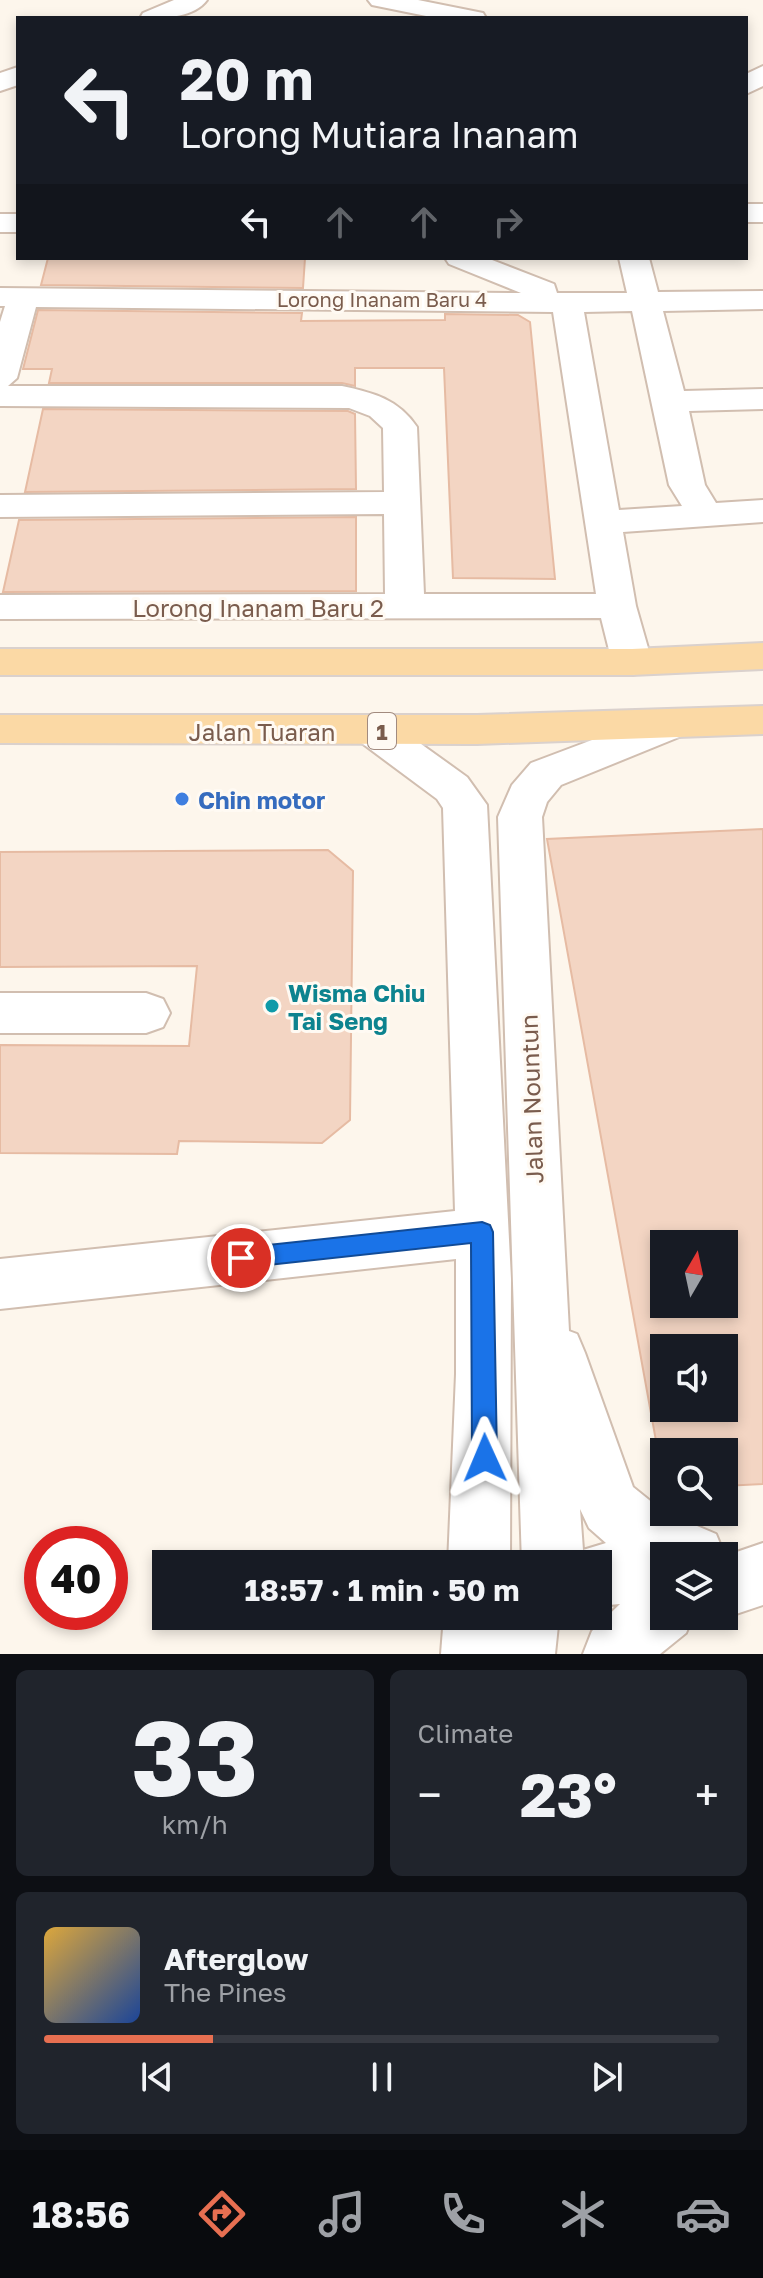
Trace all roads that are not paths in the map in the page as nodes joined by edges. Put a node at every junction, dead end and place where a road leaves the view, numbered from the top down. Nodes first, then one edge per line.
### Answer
1 (195, 0) edge
2 (385, 1) edge
3 (157, 16) edge
4 (364, 16) edge
5 (464, 16) edge
6 (470, 260) edge
7 (634, 260) edge
8 (11, 297) edge
9 (642, 300) junction
10 (763, 300) edge
11 (567, 303) junction
12 (0, 378) edge
13 (0, 396) edge
14 (763, 399) edge
15 (670, 401) junction
16 (403, 503) junction
17 (0, 506) edge
18 (763, 511) edge
19 (705, 514) junction
20 (603, 522) junction
21 (617, 606) junction
22 (0, 607) edge
23 (405, 607) junction
24 (763, 656) edge
25 (0, 662) edge
26 (632, 662) junction
27 (763, 720) edge
28 (669, 725) junction
29 (0, 729) edge
30 (374, 731) junction
31 (0, 1013) edge
32 (146, 1013) dead end
33 (482, 1232) junction
34 (0, 1284) edge
35 (539, 1289) junction
36 (663, 1542) edge
37 (480, 1550) edge
38 (552, 1550) edge
39 (738, 1566) edge
40 (763, 1566) edge
41 (650, 1571) edge
42 (612, 1574) edge
43 (763, 1574) edge
44 (738, 1582) edge
45 (650, 1620) edge
46 (475, 1630) edge
47 (526, 1630) edge
48 (553, 1630) edge
49 (473, 1654) edge
50 (523, 1654) edge
51 (553, 1654) edge
52 (615, 1654) edge

1 - 3 street
2 - 4 street
2 - 5 street
6 - 11 street
7 - 9 street
8 - 11 street, Lorong Inanam Baru 4
8 - 12 street
9 - 10 street, Lorong Inanam Baru 4
9 - 11 street, Lorong Inanam Baru 4
9 - 15 street
11 - 20 street
13 - 16 street, Lorong Inanam Baru 2
14 - 15 street
15 - 19 street
16 - 17 street
16 - 23 street, Lorong Inanam Baru 2
18 - 19 street
19 - 20 street
20 - 21 street
21 - 23 street
21 - 26 street
22 - 23 street, Lorong Inanam Baru 2
24 - 26 main road
25 - 26 main road
27 - 28 main road, Jalan Tuaran / 1
28 - 30 main road, Jalan Tuaran / 1
28 - 35 street, Jalan Nountun
29 - 30 main road, Jalan Tuaran / 1
30 - 33 street
31 - 32 street
33 - 34 street
33 - 37 street
35 - 36 street
35 - 38 street, Jalan Nountun
39 - 40 street
41 - 42 street
43 - 44 street
45 - 52 street
46 - 49 street
47 - 50 street
48 - 51 street

